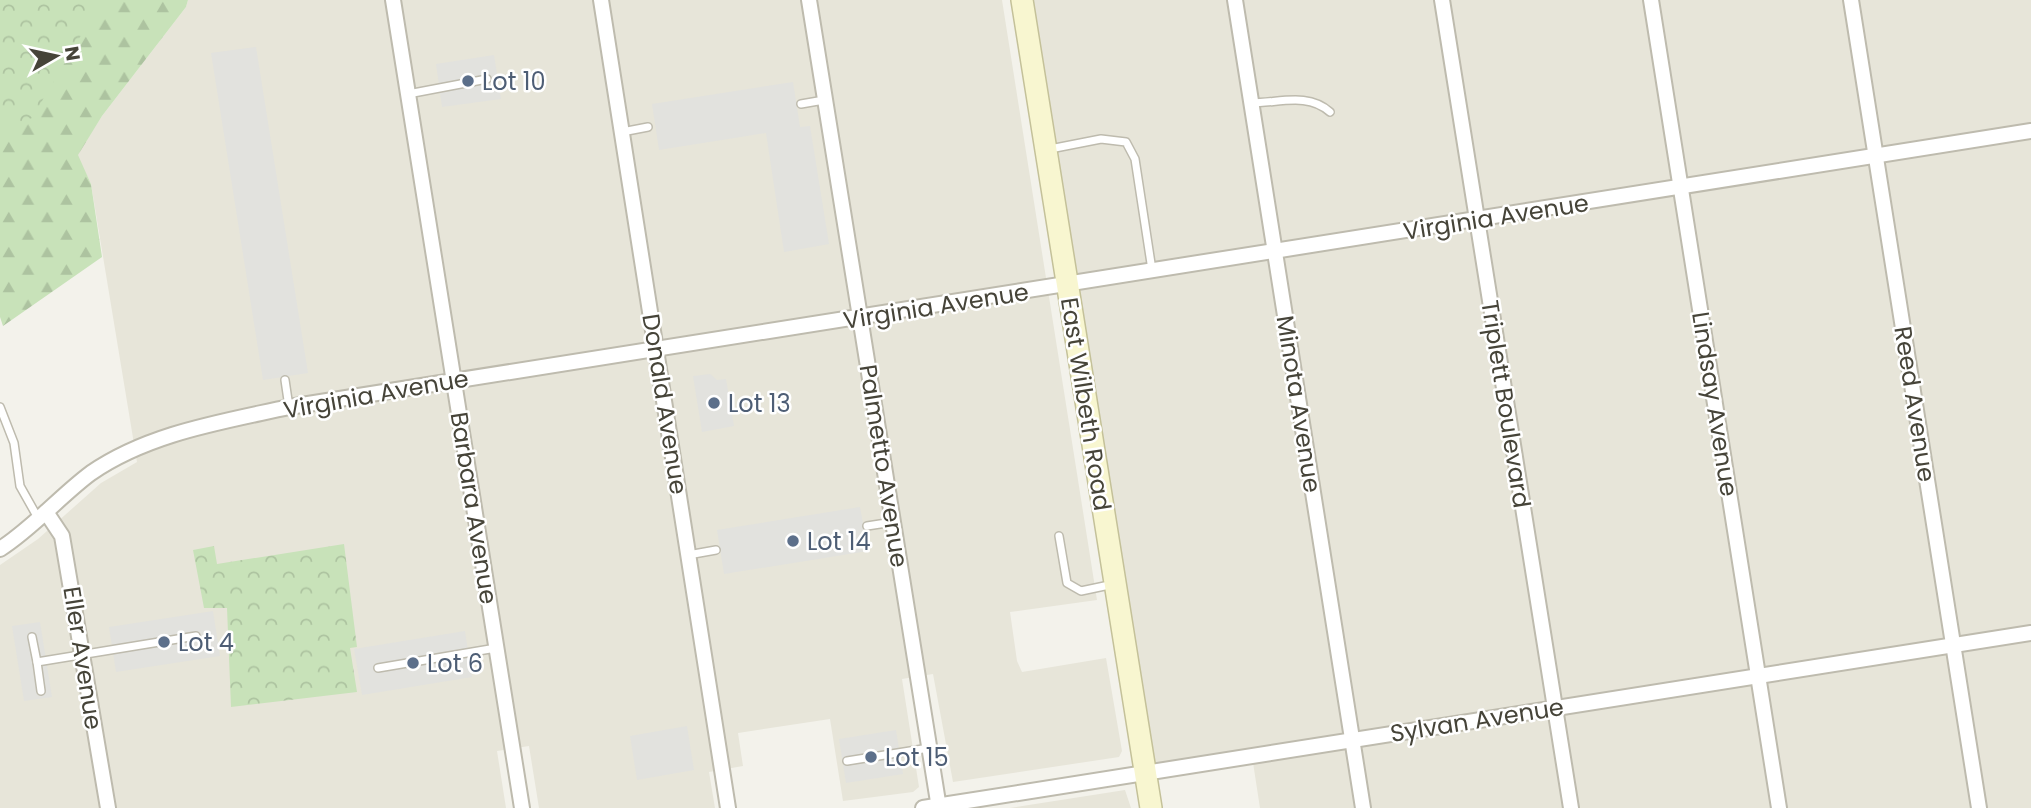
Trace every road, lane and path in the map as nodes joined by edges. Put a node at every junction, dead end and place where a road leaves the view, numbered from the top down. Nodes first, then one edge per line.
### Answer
1 (393, 0) edge
2 (601, 0) edge
3 (809, 0) edge
4 (1022, 0) edge
5 (1235, 0) edge
6 (1442, 0) edge
7 (1651, 0) edge
8 (1851, 0) edge
9 (487, 79) dead end
10 (408, 94) junction
11 (825, 100) junction
12 (1251, 103) junction
13 (801, 104) dead end
14 (1330, 112) dead end
15 (648, 127) dead end
16 (2031, 131) edge
17 (622, 132) junction
18 (1046, 149) junction
19 (1876, 156) junction
20 (1680, 188) junction
21 (1479, 220) junction
22 (1275, 251) junction
23 (1153, 272) junction
24 (1068, 286) junction
25 (861, 318) junction
26 (656, 350) junction
27 (285, 380) dead end
28 (454, 380) junction
29 (0, 407) edge
30 (289, 407) junction
31 (42, 515) junction
32 (893, 522) junction
33 (867, 526) dead end
34 (1059, 536) dead end
35 (0, 549) edge
36 (716, 550) dead end
37 (688, 555) junction
38 (1115, 584) junction
39 (2031, 633) edge
40 (196, 636) dead end
41 (32, 637) dead end
42 (1954, 645) junction
43 (497, 648) junction
44 (82, 654) junction
45 (37, 662) junction
46 (378, 668) dead end
47 (1759, 676) junction
48 (41, 691) dead end
49 (1556, 707) junction
50 (1353, 740) junction
51 (929, 748) junction
52 (846, 761) dead end
53 (1145, 773) junction
54 (938, 807) edge
55 (108, 808) edge
56 (522, 808) edge
57 (728, 808) edge
58 (923, 808) edge
59 (1151, 808) edge
60 (1363, 808) edge
61 (1571, 808) edge
62 (1779, 808) edge
63 (1979, 808) edge

1 - 10 street, Barbara Avenue
2 - 17 street, Donald Avenue
3 - 11 street, Palmetto Avenue
4 - 18 main road, East Wilbeth Road
5 - 12 street, Minota Avenue
6 - 21 street, Triplett Boulevard
7 - 20 street, Lindsay Avenue
8 - 19 street, Reed Avenue
9 - 10 lane
10 - 28 street, Barbara Avenue
11 - 13 lane
11 - 25 street, Palmetto Avenue
12 - 14 lane
12 - 22 street, Minota Avenue
15 - 17 lane
16 - 19 street, Virginia Avenue
17 - 26 street, Donald Avenue
18 - 23 lane
18 - 24 main road, East Wilbeth Road
19 - 20 street, Virginia Avenue
19 - 42 street, Reed Avenue
20 - 21 street, Virginia Avenue
20 - 47 street, Lindsay Avenue
21 - 22 street, Virginia Avenue
21 - 49 street, Triplett Boulevard
22 - 23 street, Virginia Avenue
22 - 50 street, Minota Avenue
23 - 24 street, Virginia Avenue
24 - 25 street, Virginia Avenue
24 - 38 main road, East Wilbeth Road
25 - 26 street, Virginia Avenue
25 - 32 street, Palmetto Avenue
26 - 28 street, Virginia Avenue
26 - 37 street, Donald Avenue
27 - 30 lane
28 - 30 street, Virginia Avenue
28 - 43 street, Barbara Avenue
29 - 31 lane
30 - 31 street, Virginia Avenue
31 - 35 street, Virginia Avenue
31 - 44 street, Eller Avenue
32 - 33 lane
32 - 51 street, Palmetto Avenue
34 - 38 lane
36 - 37 lane
37 - 57 street, Donald Avenue
38 - 53 main road, East Wilbeth Road
39 - 42 street, Sylvan Avenue
40 - 44 lane
41 - 45 lane
42 - 47 street, Sylvan Avenue
42 - 63 street, Reed Avenue
43 - 46 lane
43 - 56 street, Barbara Avenue
44 - 45 lane
44 - 55 street, Eller Avenue
45 - 48 lane
47 - 49 street, Sylvan Avenue
47 - 62 street, Lindsay Avenue
49 - 50 street, Sylvan Avenue
49 - 61 street, Triplett Boulevard
50 - 53 street, Sylvan Avenue
50 - 60 street, Minota Avenue
51 - 52 lane
51 - 54 street, Palmetto Avenue
53 - 54 street, Sylvan Avenue
53 - 59 main road, East Wilbeth Road
54 - 58 street, Sylvan Avenue

